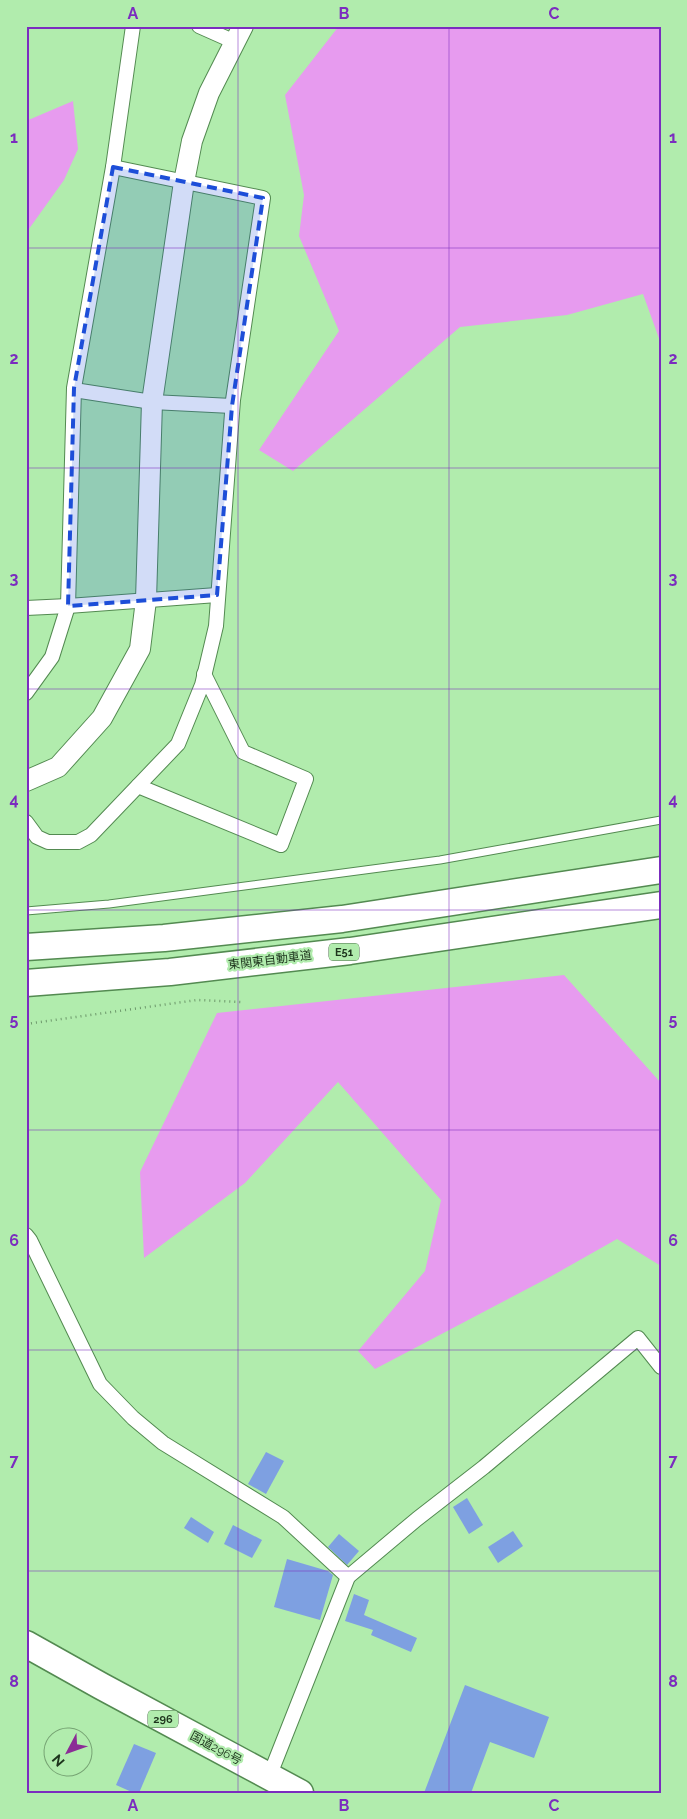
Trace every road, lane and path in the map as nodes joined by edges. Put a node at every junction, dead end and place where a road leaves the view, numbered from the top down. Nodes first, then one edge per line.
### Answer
1 (133, 26) edge
2 (199, 26) edge
3 (239, 34) edge
4 (113, 167) junction
5 (184, 182) junction
6 (74, 390) junction
7 (152, 402) junction
8 (232, 406) junction
9 (217, 595) junction
10 (146, 600) junction
11 (68, 606) junction
12 (26, 608) edge
13 (204, 674) junction
14 (26, 693) edge
15 (26, 781) edge
16 (138, 786) junction
17 (661, 820) edge
18 (26, 822) edge
19 (661, 870) edge
20 (661, 904) edge
21 (26, 911) edge
22 (26, 947) edge
23 (26, 983) edge
24 (242, 1002) dead end
25 (26, 1024) edge
26 (26, 1235) edge
27 (661, 1367) edge
28 (348, 1577) junction
29 (26, 1644) edge
30 (269, 1777) junction
31 (300, 1793) edge

1 - 4 street
2 - 3 street
3 - 5 street
4 - 5 street
4 - 6 street
5 - 7 street
5 - 8 street
6 - 7 street
6 - 11 street
7 - 8 street
7 - 10 street
8 - 9 street
9 - 10 street
9 - 13 street
10 - 11 street
10 - 15 street
11 - 12 street
11 - 14 street
13 - 16 street
13 - 16 street
16 - 18 street
17 - 21 lane
19 - 22 highway
20 - 23 highway, 東関東自動車道 / E51
24 - 25 path
26 - 28 street
27 - 28 street
28 - 30 street
29 - 30 highway, 国道296号 / 296
30 - 31 highway, 国道296号 / 296

